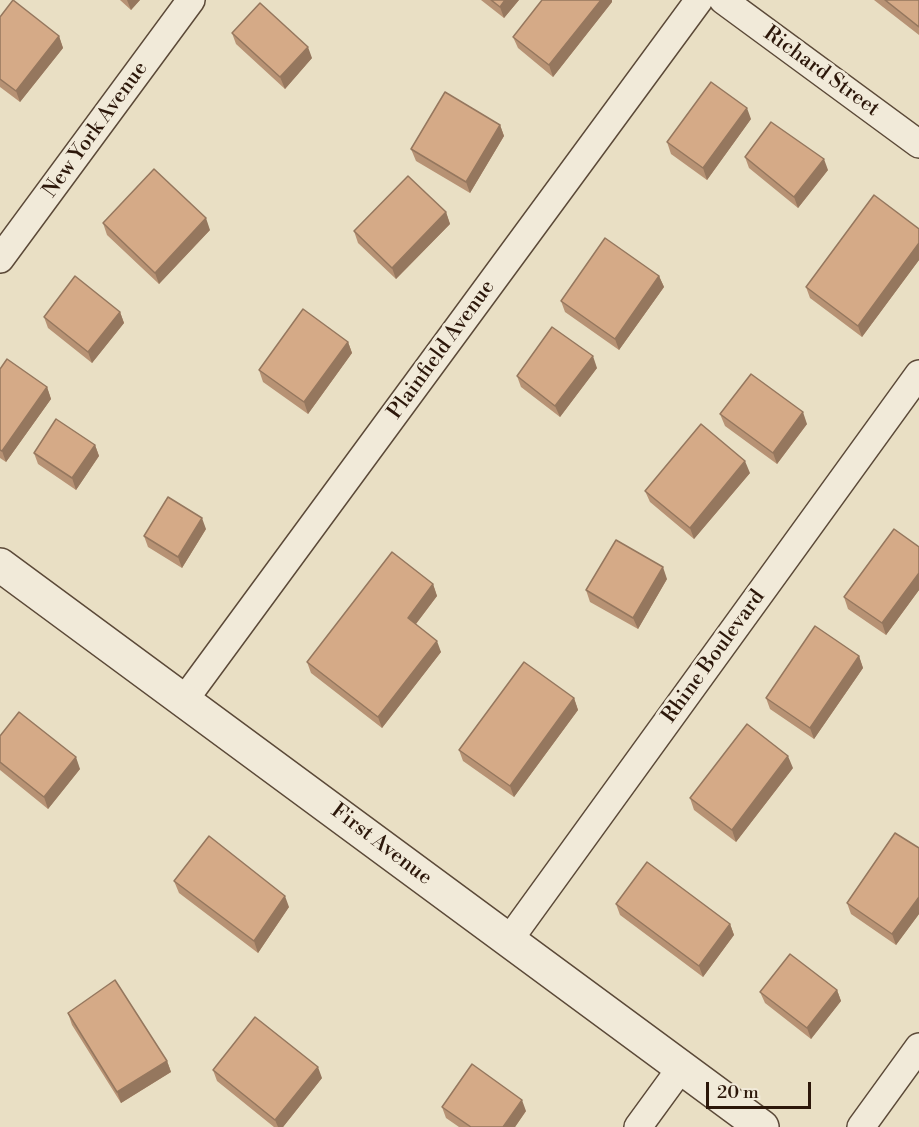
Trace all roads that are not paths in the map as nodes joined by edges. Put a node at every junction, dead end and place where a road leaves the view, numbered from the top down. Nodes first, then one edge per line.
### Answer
1 (191, 0) edge
2 (699, 0) edge
3 (723, 0) edge
4 (919, 144) edge
5 (0, 259) edge
6 (919, 374) edge
7 (0, 565) edge
8 (184, 699) junction
9 (509, 940) junction
10 (919, 1047) edge
11 (681, 1068) junction
12 (638, 1127) edge
13 (762, 1127) edge
14 (861, 1127) edge

1 - 5 street, New York Avenue
2 - 8 street, Plainfield Avenue
3 - 4 street, Richard Street
6 - 9 street, Rhine Boulevard
7 - 8 street, First Avenue
8 - 9 street, First Avenue
9 - 11 street, First Avenue
10 - 14 street
11 - 12 street
11 - 13 street, First Avenue

